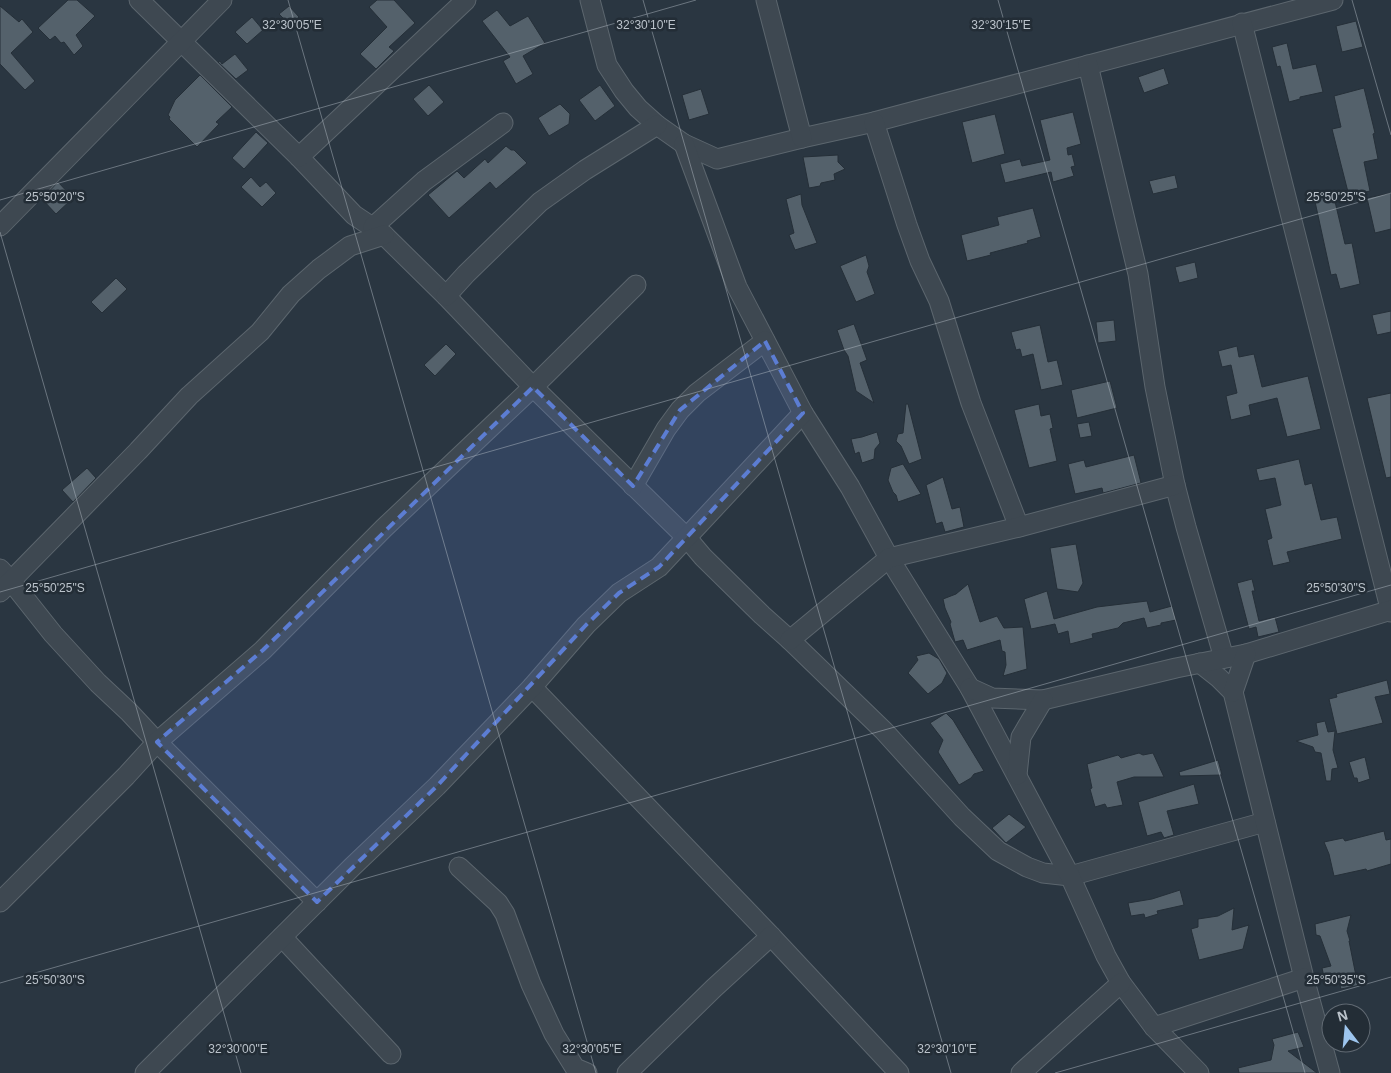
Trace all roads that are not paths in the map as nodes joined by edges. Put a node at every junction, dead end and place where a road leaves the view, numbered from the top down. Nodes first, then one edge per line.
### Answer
1 (140, 0) edge
2 (222, 0) edge
3 (466, 0) edge
4 (590, 0) edge
5 (766, 0) edge
6 (1333, 0) edge
7 (1242, 23) junction
8 (181, 41) junction
9 (1088, 65) junction
10 (874, 122) junction
11 (503, 123) dead end
12 (657, 125) junction
13 (802, 138) junction
14 (684, 144) junction
15 (299, 157) junction
16 (717, 159) junction
17 (701, 187) junction
18 (354, 215) junction
19 (0, 226) edge
20 (378, 231) junction
21 (350, 246) junction
22 (636, 285) dead end
23 (446, 296) junction
24 (766, 341) junction
25 (533, 387) junction
26 (803, 413) junction
27 (1175, 484) junction
28 (633, 486) junction
29 (1019, 527) junction
30 (687, 538) junction
31 (889, 558) junction
32 (4, 581) edge
33 (1391, 611) edge
34 (790, 640) junction
35 (1246, 654) junction
36 (1224, 658) junction
37 (1200, 663) junction
38 (532, 687) junction
39 (970, 688) junction
40 (1233, 692) junction
41 (1042, 700) junction
42 (156, 742) junction
43 (1017, 775) junction
44 (1265, 822) junction
45 (459, 867) dead end
46 (1070, 876) junction
47 (0, 902) edge
48 (317, 902) junction
49 (771, 936) junction
50 (282, 937) junction
51 (1304, 978) junction
52 (1121, 983) junction
53 (1154, 1027) junction
54 (390, 1054) dead end
55 (576, 1071) edge
56 (145, 1073) edge
57 (627, 1073) edge
58 (899, 1073) edge
59 (1021, 1073) edge
60 (1199, 1073) edge
61 (1330, 1073) edge

1 - 8 street
2 - 8 street
3 - 15 street
4 - 12 street
5 - 13 street
6 - 7 street
7 - 9 street
7 - 33 street
8 - 15 street
8 - 19 street
9 - 10 street
9 - 27 street
10 - 13 street
10 - 29 street
11 - 20 street
12 - 14 street
12 - 23 street
13 - 16 street
14 - 16 street
14 - 17 street
15 - 18 street
16 - 17 street
17 - 24 street
18 - 20 street
18 - 21 street
20 - 21 street
20 - 23 street
21 - 32 street
22 - 25 street
23 - 25 street
24 - 26 street
24 - 28 street
25 - 28 street
25 - 42 street
26 - 30 street
26 - 31 street
27 - 29 street
27 - 36 street
28 - 30 street
29 - 31 street
30 - 34 street
30 - 38 street
31 - 34 street
31 - 39 street
32 - 42 street
33 - 35 street
34 - 46 street
35 - 36 street
35 - 40 street
36 - 37 street
37 - 40 street
37 - 41 street
38 - 48 street
38 - 49 street
39 - 41 street
39 - 43 street
40 - 44 street
41 - 43 street
42 - 47 street
42 - 48 street
43 - 46 street
44 - 46 street
44 - 51 street
45 - 55 street
46 - 52 street
48 - 50 street
49 - 57 street
49 - 58 street
50 - 54 street
50 - 56 street
51 - 53 street
51 - 61 street
52 - 53 street
52 - 59 street
53 - 60 street

